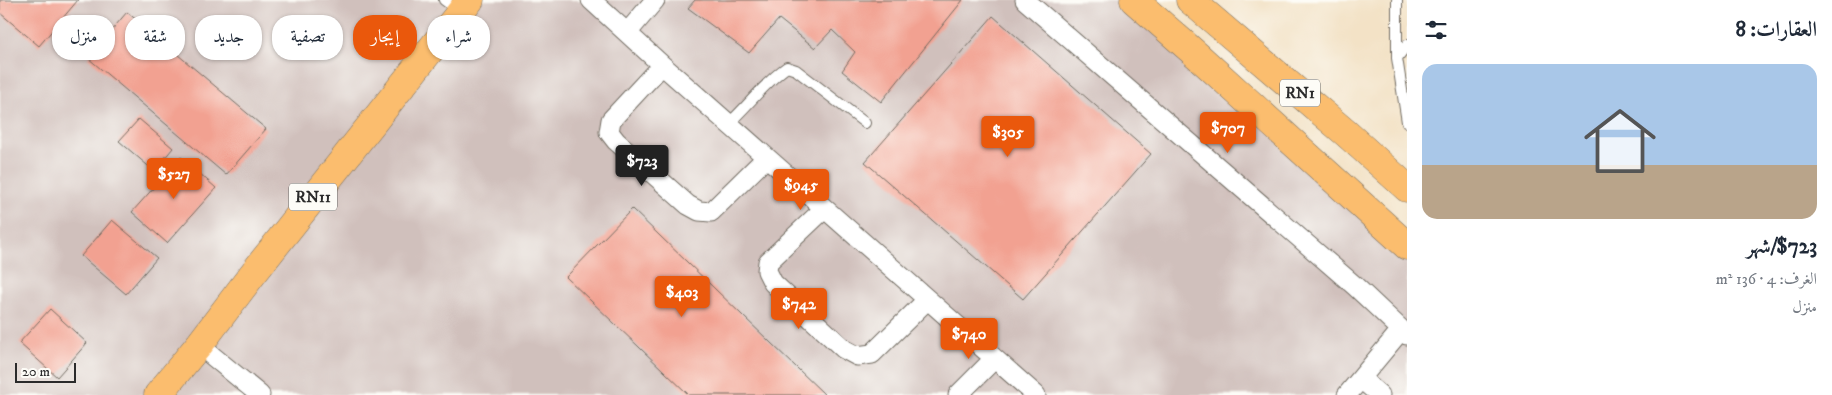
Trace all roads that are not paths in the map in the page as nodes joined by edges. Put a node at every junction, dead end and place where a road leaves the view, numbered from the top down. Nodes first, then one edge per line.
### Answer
1 (591, 0) edge
2 (655, 0) edge
3 (1025, 0) edge
4 (1134, 0) edge
5 (1190, 0) edge
6 (1397, 0) edge
7 (458, 4) edge
8 (627, 34) junction
9 (1407, 45) edge
10 (1397, 58) junction
11 (662, 65) junction
12 (1407, 122) edge
13 (865, 123) dead end
14 (728, 124) junction
15 (766, 158) junction
16 (1407, 188) edge
17 (824, 209) junction
18 (1407, 246) edge
19 (927, 300) junction
20 (1404, 332) edge
21 (199, 344) junction
22 (994, 359) junction
23 (1361, 379) junction
24 (158, 395) edge
25 (260, 395) edge
26 (958, 395) edge
27 (1036, 395) edge
28 (1348, 395) edge
29 (1380, 395) edge

1 - 8 street
2 - 8 street
3 - 20 street
4 - 18 main road, RN1
5 - 16 main road, RN1
6 - 10 lane
7 - 21 main road, RN11
8 - 11 street
9 - 10 lane
10 - 12 lane
11 - 14 street
11 - 15 street
13 - 14 lane
14 - 15 street
15 - 17 street
17 - 19 street
17 - 19 street
19 - 22 street
20 - 23 street
21 - 24 main road, RN11
21 - 25 street
22 - 26 street
22 - 27 street
23 - 28 street
23 - 29 street

